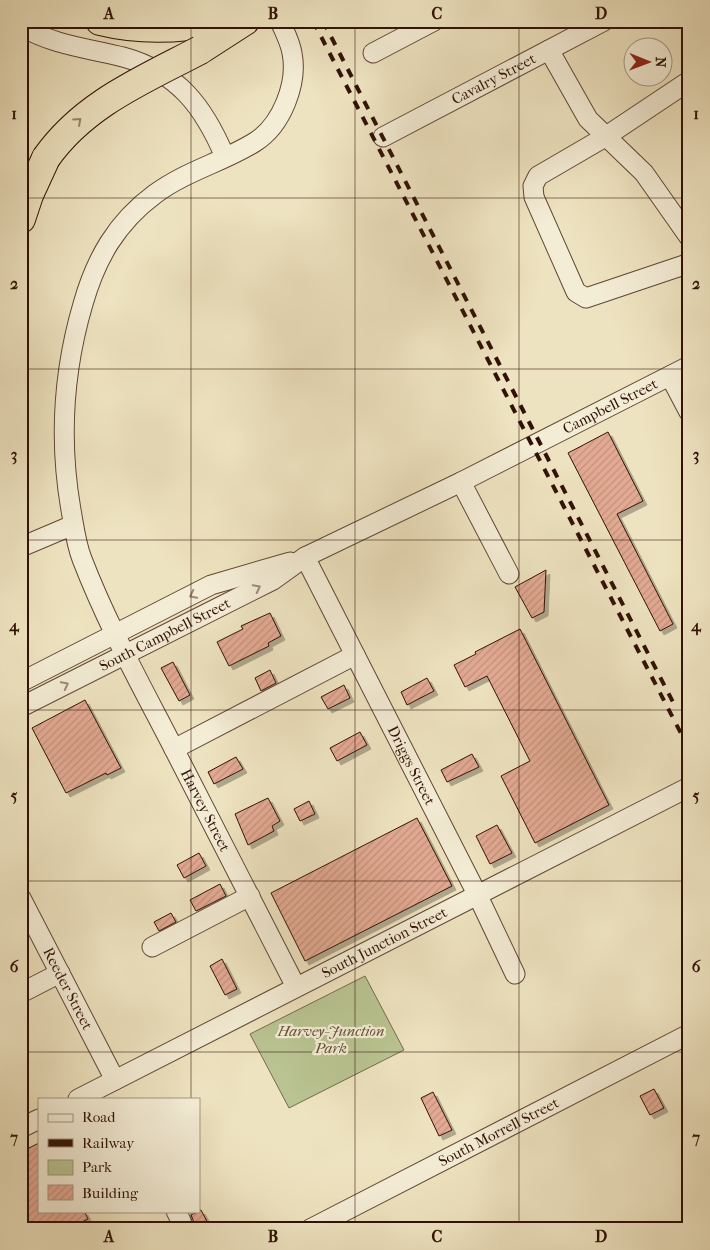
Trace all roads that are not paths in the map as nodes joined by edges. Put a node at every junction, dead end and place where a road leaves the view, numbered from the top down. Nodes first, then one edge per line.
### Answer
1 (100, 21) edge
2 (222, 21) edge
3 (245, 21) edge
4 (280, 21) edge
5 (434, 21) edge
6 (604, 21) edge
7 (21, 26) edge
8 (549, 50) junction
9 (373, 53) dead end
10 (689, 83) edge
11 (383, 137) dead end
12 (605, 137) junction
13 (225, 157) junction
14 (21, 219) edge
15 (689, 237) edge
16 (689, 261) edge
17 (689, 366) edge
18 (670, 376) junction
19 (689, 412) edge
20 (532, 446) joint
21 (462, 482) junction
22 (73, 525) junction
23 (21, 548) edge
24 (305, 557) junction
25 (509, 574) dead end
26 (115, 634) junction
27 (125, 654) junction
28 (355, 655) junction
29 (21, 682) edge
30 (21, 707) edge
31 (174, 749) junction
32 (689, 787) edge
33 (477, 894) junction
34 (250, 896) junction
35 (21, 898) edge
36 (152, 947) dead end
37 (60, 973) junction
38 (515, 974) dead end
39 (296, 987) junction
40 (21, 993) edge
41 (689, 1034) edge
42 (115, 1080) junction
43 (80, 1098) edge
44 (176, 1212) edge
45 (185, 1229) edge
46 (310, 1229) edge

1 - 2 highway
14 -> 3 highway, bridge
4 - 13 street, Harvey Street
5 - 9 street
6 - 8 street, Cavalry Street
7 - 13 street
8 - 11 street, Cavalry Street
8 - 12 street
10 - 12 street
12 - 15 street
12 - 16 street
13 - 22 street, Harvey Street
17 - 18 street, Campbell Street
18 - 19 street
18 - 20 street, Campbell Street
20 - 21 street, South Campbell Street
21 - 24 street, South Campbell Street
21 - 25 street
22 - 23 street
22 - 26 street, Harvey Street
24 -> 26 street, South Campbell Street
27 -> 24 street, South Campbell Street
24 - 28 street, Driggs Street
26 - 27 street, Harvey Street
26 - 29 street, South Campbell Street
30 -> 27 street, South Campbell Street
27 - 31 street, Harvey Street
28 - 31 street
28 - 33 street, Driggs Street
31 - 34 street, Harvey Street
32 - 33 street, South Junction Street
33 - 38 street, Driggs Street
33 - 39 street, South Junction Street
34 - 36 street
34 - 39 street, Harvey Street
35 - 37 street, Reeder Street
37 - 40 street
37 - 42 street, Reeder Street
39 - 42 street, South Junction Street
41 - 46 street, South Morrell Street
42 - 43 street, South Junction Street
44 - 45 street

